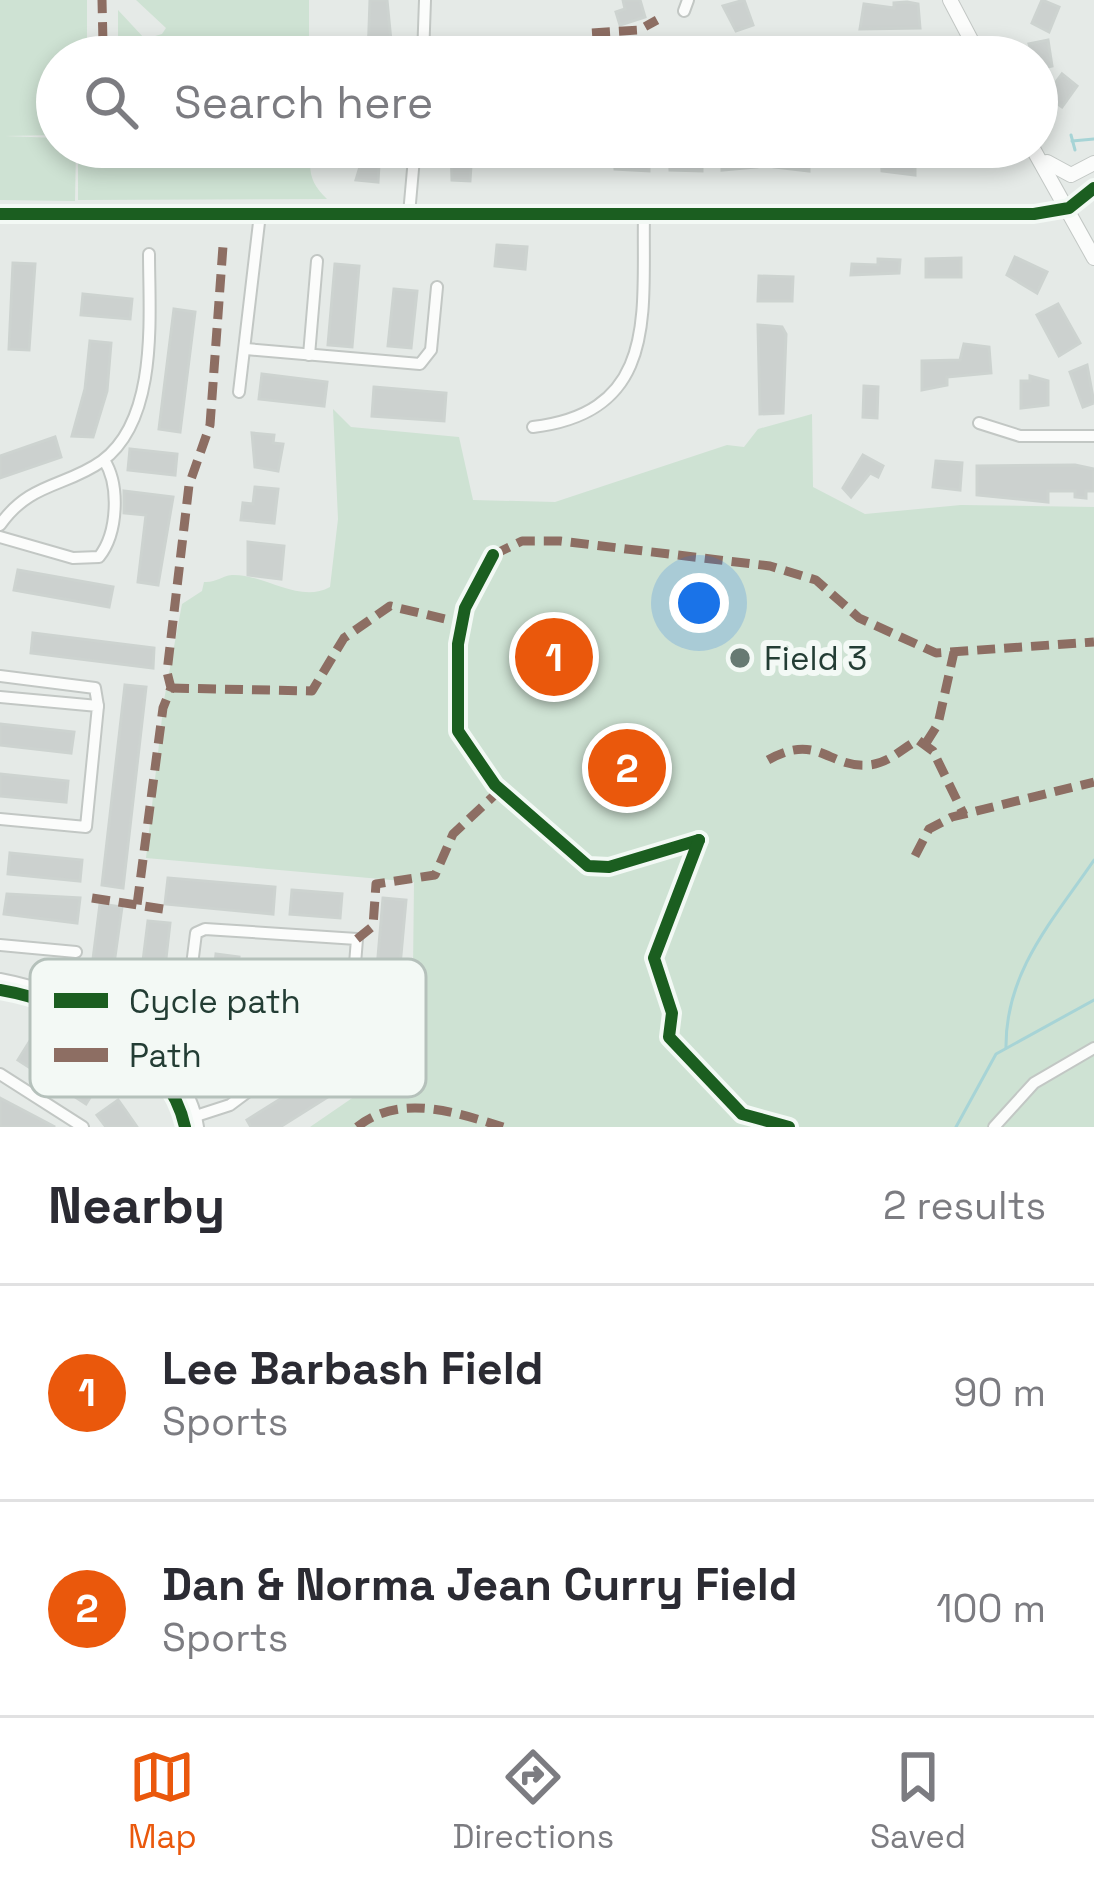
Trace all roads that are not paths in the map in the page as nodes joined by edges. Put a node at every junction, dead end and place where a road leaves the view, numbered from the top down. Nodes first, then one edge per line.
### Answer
1 (425, 0) edge
2 (950, 0) edge
3 (424, 36) edge
4 (969, 36) edge
5 (1094, 163) edge
6 (413, 168) edge
7 (1045, 168) edge
8 (1057, 168) edge
9 (1094, 188) edge
10 (1069, 208) junction
11 (0, 214) edge
12 (260, 214) junction
13 (409, 214) junction
14 (644, 214) junction
15 (149, 254) dead end
16 (1094, 257) edge
17 (317, 261) dead end
18 (437, 287) dead end
19 (246, 349) junction
20 (309, 355) junction
21 (239, 392) dead end
22 (979, 423) dead end
23 (533, 427) dead end
24 (1094, 436) edge
25 (104, 460) junction
26 (0, 525) edge
27 (0, 537) edge
28 (0, 676) edge
29 (0, 697) edge
30 (98, 706) junction
31 (0, 819) edge
32 (0, 945) edge
33 (76, 952) dead end
34 (192, 959) edge
35 (355, 959) edge
36 (0, 979) edge
37 (30, 989) edge
38 (1094, 1048) edge
39 (0, 1074) edge
40 (30, 1093) edge
41 (36, 1097) edge
42 (241, 1097) edge
43 (197, 1122) edge
44 (83, 1127) edge
45 (994, 1127) edge

1 - 3 street
2 - 4 street
5 - 8 street
6 - 13 street
7 - 10 street
9 - 10 street
10 - 14 street
10 - 16 street
11 - 12 street
12 - 13 street
12 - 19 street
13 - 14 street
14 - 23 street
15 - 25 street
17 - 20 street
18 - 20 street
19 - 20 street
19 - 21 street
22 - 24 street
25 - 26 street
25 - 27 street
28 - 30 street
29 - 30 street
30 - 31 street
32 - 33 street
34 - 35 street
36 - 37 street
38 - 45 street
39 - 40 street
41 - 44 street
42 - 43 street

